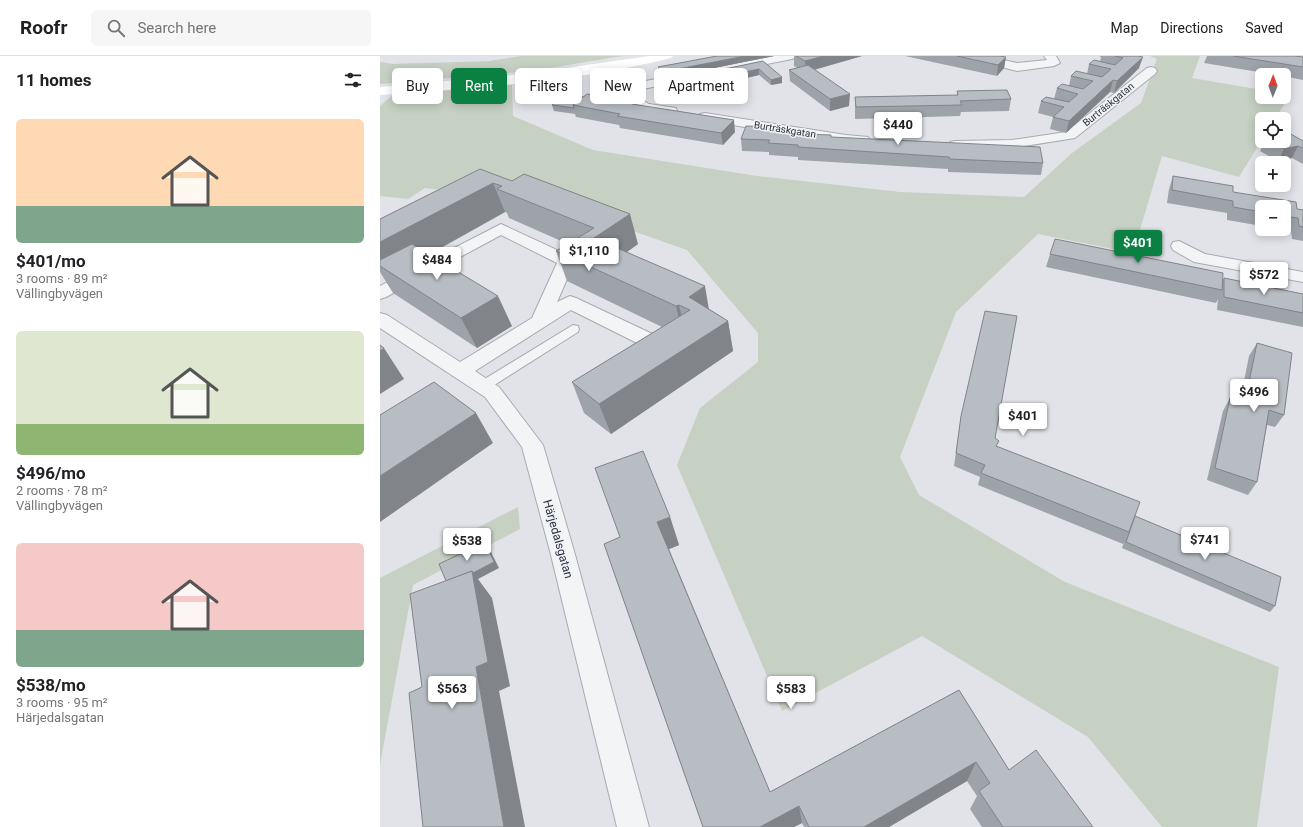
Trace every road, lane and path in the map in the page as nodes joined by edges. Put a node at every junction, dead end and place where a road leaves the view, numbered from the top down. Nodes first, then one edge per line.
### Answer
1 (667, 56) edge
2 (792, 56) edge
3 (970, 56) edge
4 (1050, 56) edge
5 (648, 58) edge
6 (603, 68) edge
7 (590, 70) edge
8 (1151, 70) dead end
9 (646, 84) edge
10 (380, 91) edge
11 (640, 104) edge
12 (876, 140) edge
13 (944, 144) edge
14 (1179, 246) dead end
15 (1303, 277) edge
16 (380, 292) edge
17 (380, 319) edge
18 (540, 320) junction
19 (573, 328) dead end
20 (656, 344) edge
21 (460, 371) junction
22 (483, 386) junction
23 (633, 827) edge

1 - 5 street
2 - 9 street
3 - 4 street
5 - 6 street
7 - 10 street
8 - 13 street, Burträskgatan
11 - 12 street, Burträskgatan
14 - 15 street
16 - 18 street
17 - 21 street, Härjedalsgatan
18 - 20 street
18 - 21 street
19 - 22 lane
21 - 22 street, Härjedalsgatan
22 - 23 street, Härjedalsgatan

